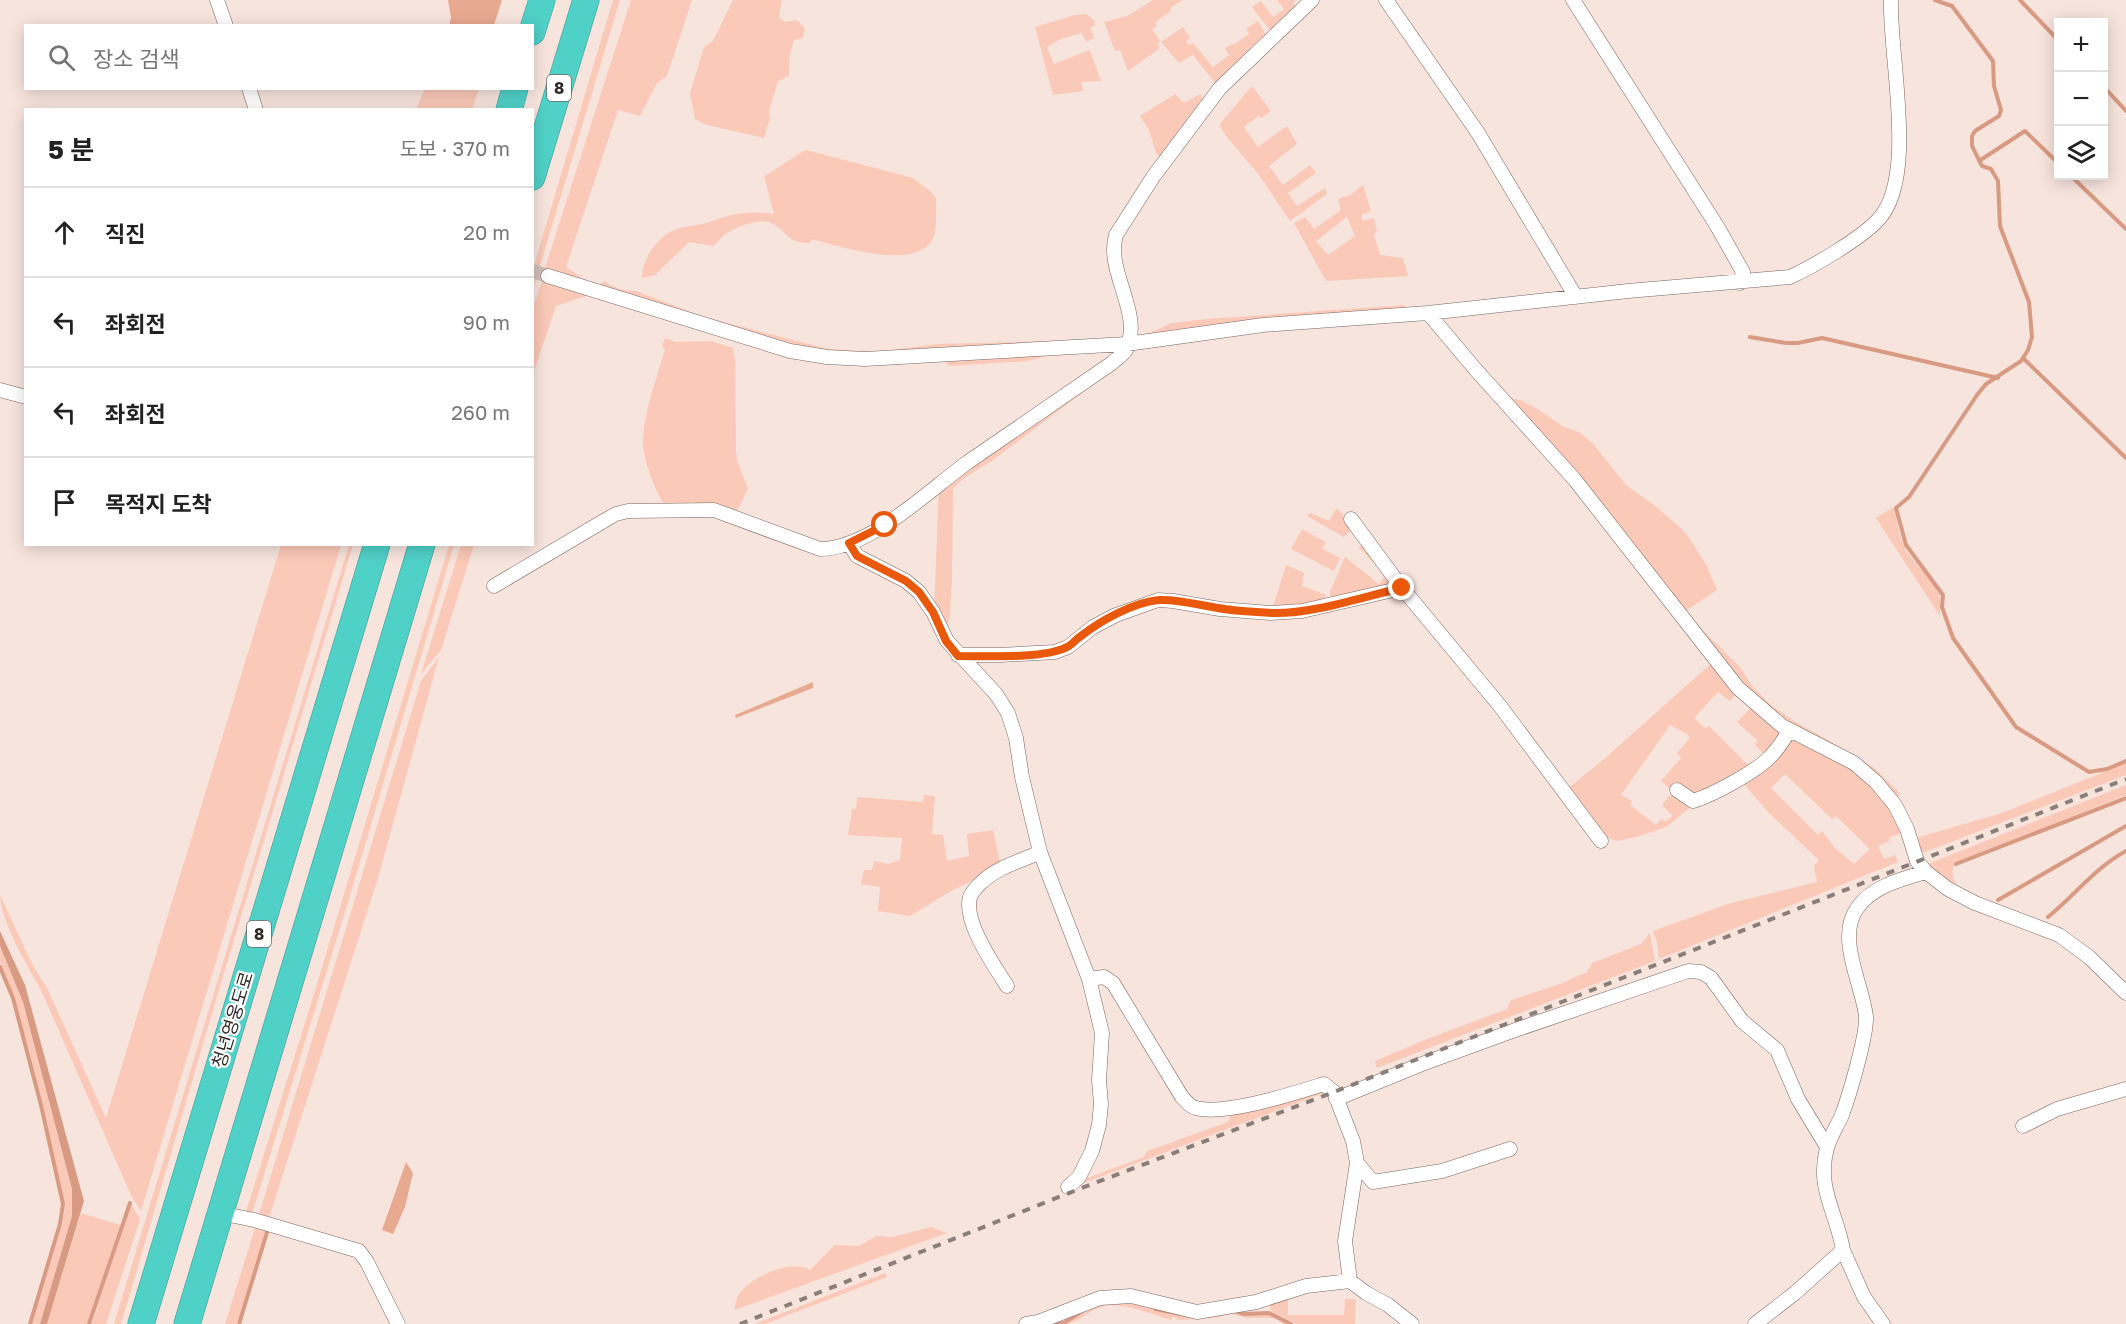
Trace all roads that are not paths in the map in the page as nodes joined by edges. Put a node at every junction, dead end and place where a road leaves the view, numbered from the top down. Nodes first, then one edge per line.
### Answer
1 (217, 0) edge
2 (542, 0) edge
3 (586, 0) edge
4 (1312, 0) edge
5 (1386, 0) edge
6 (1573, 0) edge
7 (1892, 0) edge
8 (225, 24) edge
9 (534, 26) edge
10 (250, 90) edge
11 (514, 90) edge
12 (255, 108) edge
13 (510, 108) edge
14 (534, 170) edge
15 (548, 276) tunnel mouth
16 (1740, 283) junction
17 (1576, 297) junction
18 (1428, 313) junction
19 (1127, 344) junction
20 (0, 390) edge
21 (24, 396) edge
22 (1351, 519) dead end
23 (849, 543) junction
24 (376, 546) edge
25 (421, 546) edge
26 (494, 586) dead end
27 (1402, 588) junction
28 (958, 656) junction
29 (1790, 730) junction
30 (1677, 790) dead end
31 (1601, 841) dead end
32 (1040, 852) junction
33 (1926, 872) junction
34 (1089, 979) junction
35 (1006, 986) dead end
36 (2126, 993) edge
37 (2126, 1089) edge
38 (1336, 1099) junction
39 (2023, 1126) dead end
40 (1827, 1147) junction
41 (1510, 1149) dead end
42 (1357, 1163) junction
43 (1068, 1187) dead end
44 (220, 1213) junction
45 (1843, 1250) junction
46 (1350, 1281) junction
47 (141, 1324) edge
48 (187, 1324) edge
49 (398, 1324) edge
50 (1026, 1324) edge
51 (1412, 1324) edge
52 (1755, 1324) edge
53 (1883, 1324) edge

1 - 8 street
2 - 9 highway
3 - 14 highway, 8
4 - 19 street
5 - 17 street
6 - 16 street
7 - 16 street
10 - 12 street
11 - 13 highway
15 - 19 street
16 - 17 street
17 - 18 street
18 - 19 street
18 - 29 street
19 - 23 street
20 - 21 street
22 - 27 street
23 - 26 street
23 - 28 street
24 - 47 highway, 청년영웅도로 / 8
25 - 44 highway
27 - 28 street
27 - 31 street
28 - 32 street
29 - 30 street
29 - 33 street
32 - 34 street
32 - 35 street
33 - 36 street
33 - 40 street
34 - 38 street
34 - 43 street
37 - 39 street
38 - 40 street
38 - 42 street
40 - 45 street
41 - 42 street
42 - 46 street
44 - 48 highway
44 - 49 street
45 - 52 street
45 - 53 street
46 - 50 street
46 - 51 street

